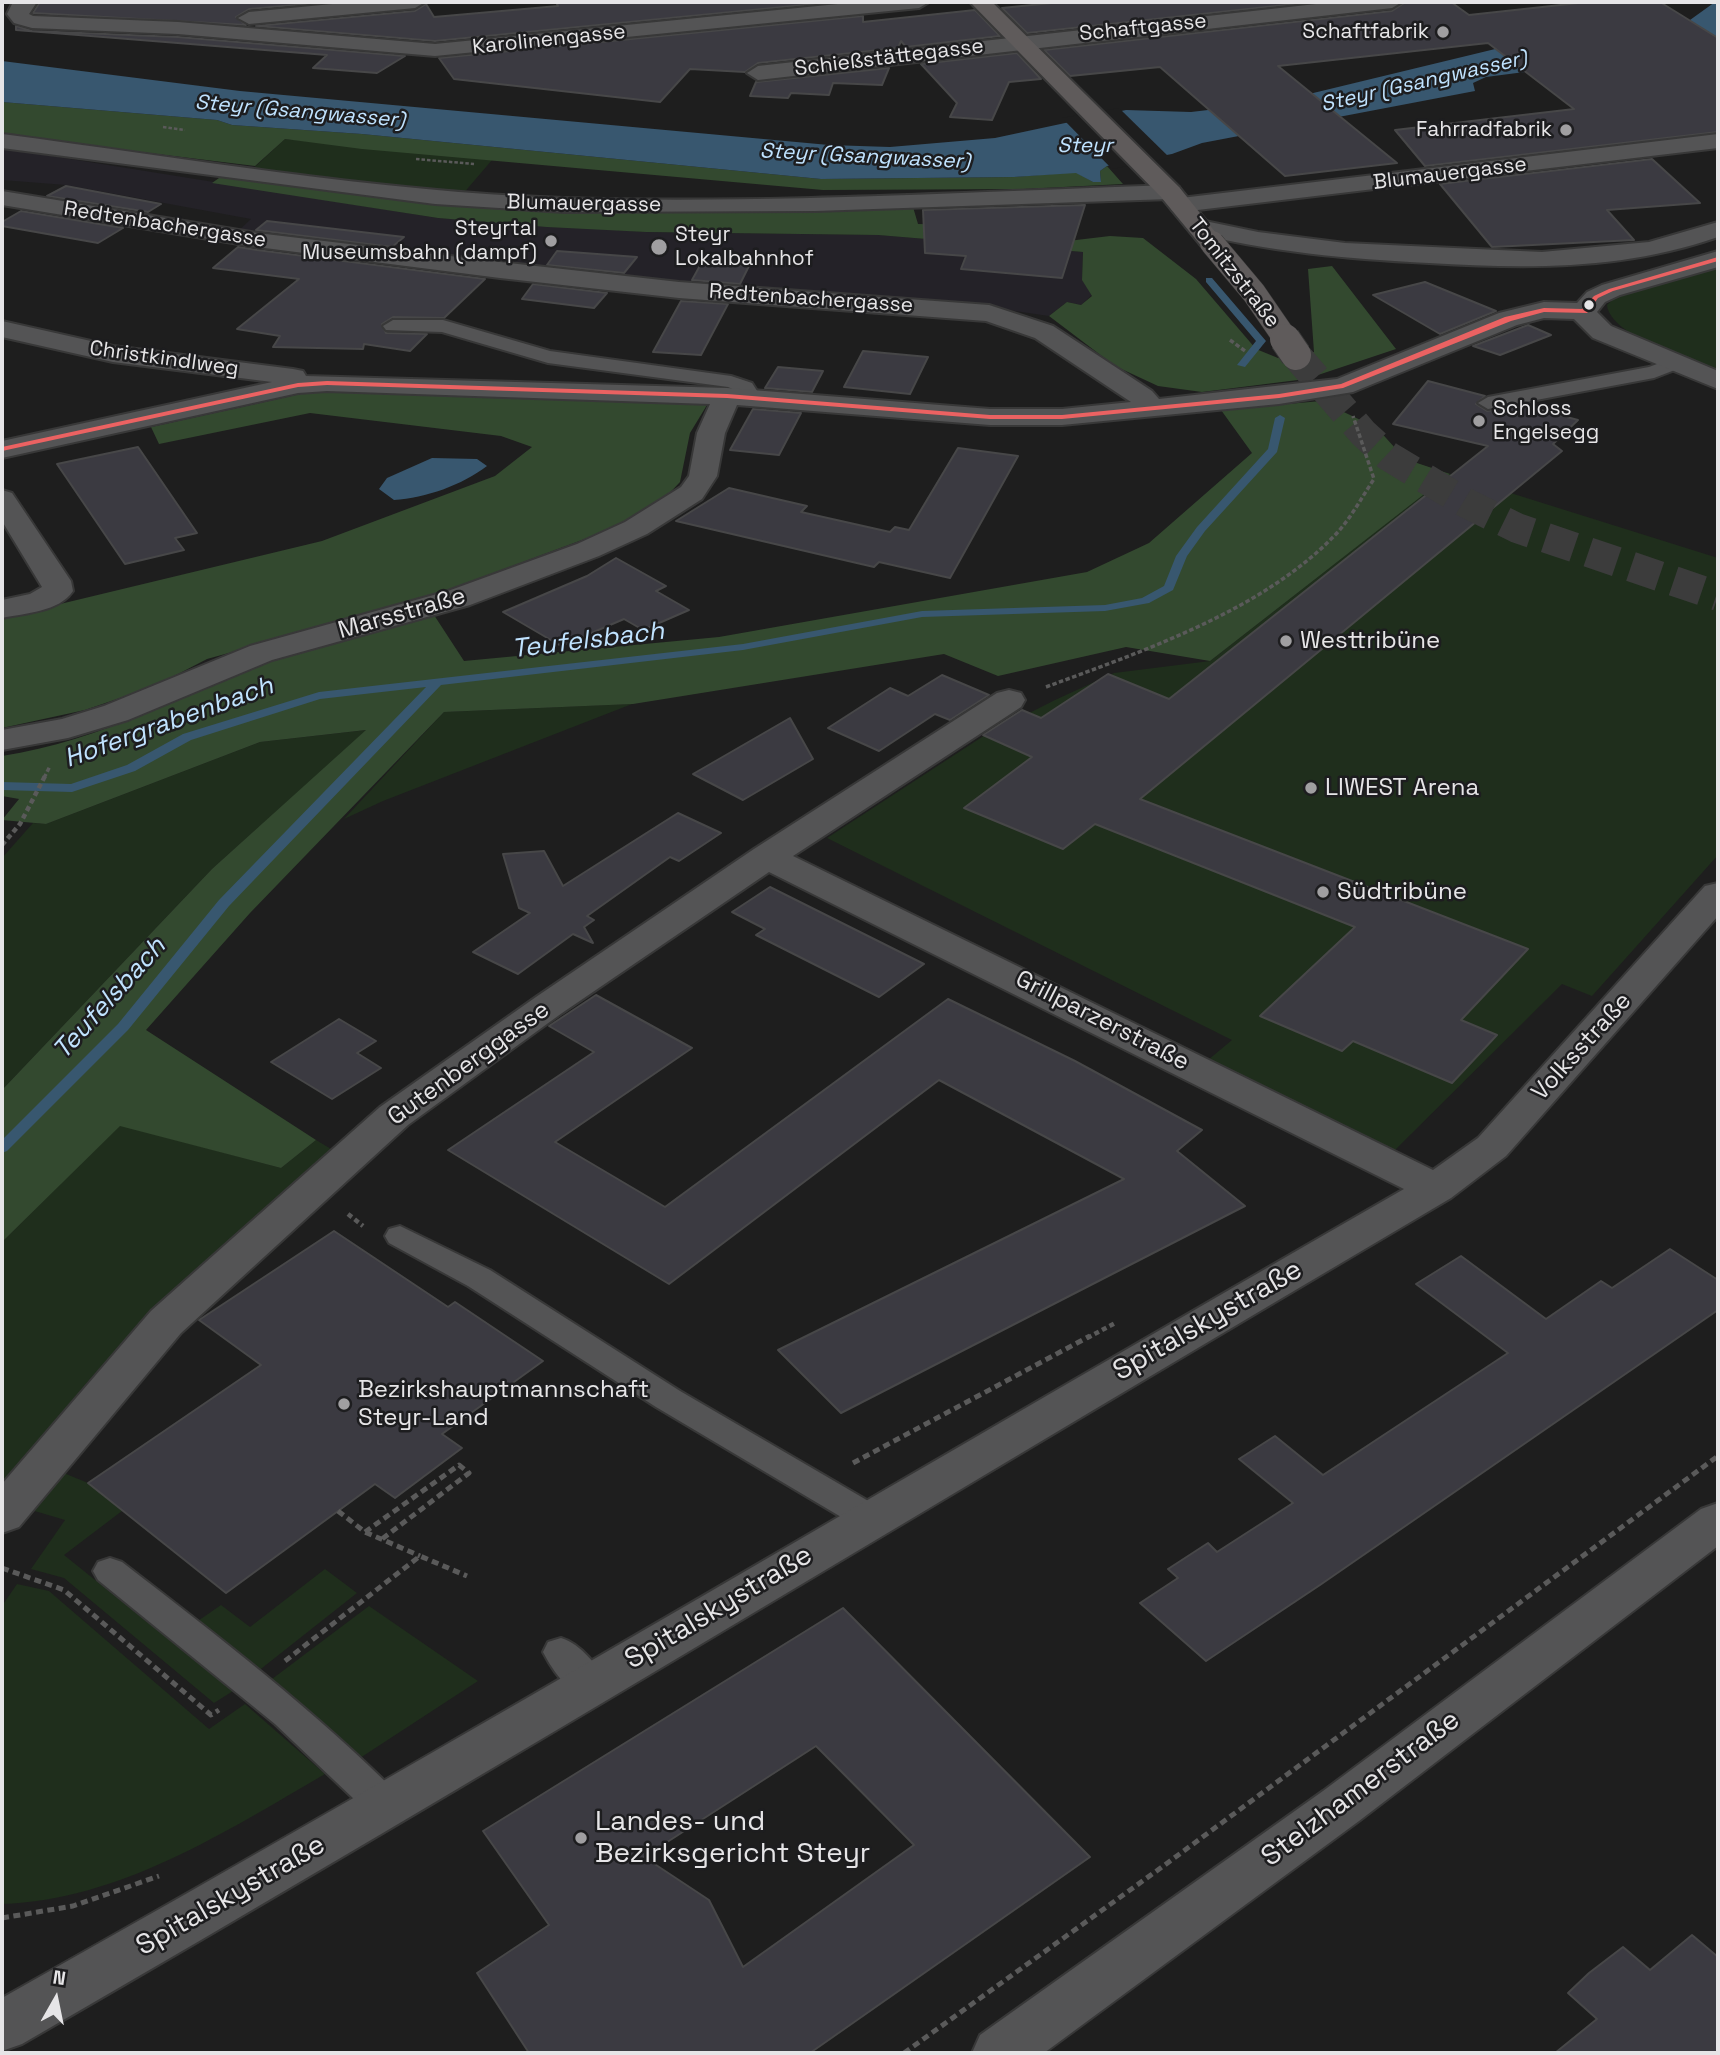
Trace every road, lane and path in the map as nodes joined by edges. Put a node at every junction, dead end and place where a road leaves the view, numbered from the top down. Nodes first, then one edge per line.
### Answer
1 (27, 2) edge
2 (415, 2) edge
3 (919, 2) edge
4 (980, 2) edge
5 (1392, 2) edge
6 (178, 28) junction
7 (1020, 43) junction
8 (758, 73) dead end
9 (158, 127) dead end
10 (198, 132) dead end
11 (2, 141) edge
12 (1718, 141) edge
13 (404, 158) dead end
14 (483, 165) dead end
15 (2, 198) edge
16 (1175, 199) junction
17 (1718, 229) edge
18 (1206, 235) junction
19 (1718, 259) edge
20 (1584, 311) junction
21 (393, 326) dead end
22 (2, 329) edge
23 (1296, 355) tunnel mouth
24 (1673, 364) junction
25 (1718, 382) edge
26 (327, 383) junction
27 (1343, 386) junction
28 (739, 396) junction
29 (1488, 403) dead end
30 (1150, 406) junction
31 (2, 449) edge
32 (2, 499) edge
33 (2, 609) edge
34 (1009, 700) joint
35 (2, 740) edge
36 (44, 777) dead end
37 (2, 845) edge
38 (766, 857) junction
39 (1718, 894) edge
40 (1436, 1188) junction
41 (313, 1189) junction
42 (400, 1236) joint
43 (1718, 1455) edge
44 (338, 1511) dead end
45 (2, 1515) edge
46 (870, 1517) junction
47 (1718, 1521) edge
48 (365, 1532) junction
49 (382, 1539) junction
50 (420, 1556) dead end
51 (110, 1571) dead end
52 (387, 1807) junction
53 (2, 2026) edge
54 (904, 2053) edge
55 (1000, 2053) edge

1 - 6 street
2 - 6 street
3 - 6 street, Karolinengasse
4 - 7 main road, Tomitzstraße
5 - 7 street, Schaftgasse
7 - 8 street, Schießstättegasse
7 - 16 main road, Tomitzstraße
9 - 10 path
11 - 16 street, Blumauergasse
12 - 16 street, Blumauergasse
13 - 14 path
15 - 30 street, Redtenbachergasse
16 - 18 main road, Tomitzstraße
17 - 18 street
18 - 23 main road, Tomitzstraße, bridge
19 - 20 street
20 - 24 street
20 - 27 street
21 - 28 lane
22 - 26 street, Christkindlweg
24 - 25 street
24 - 29 lane
26 - 28 street
26 - 31 street
27 - 30 street
27 - 34 path
28 - 30 street
28 - 35 street, Marsstraße
32 - 33 street
34 - 38 street, Gutenberggasse
36 - 37 path
38 - 40 street, Grillparzerstraße
38 - 41 street, Gutenberggasse
39 - 40 street, Volksstraße
40 - 46 street, Spitalskystraße
41 - 42 path
41 - 45 street, Gutenberggasse
42 - 46 lane
43 - 54 path
44 - 48 path
46 - 52 street, Spitalskystraße
47 - 55 street, Stelzhamerstraße
48 - 49 path
48 - 49 path
49 - 50 path
51 - 52 lane
52 - 53 street, Spitalskystraße

